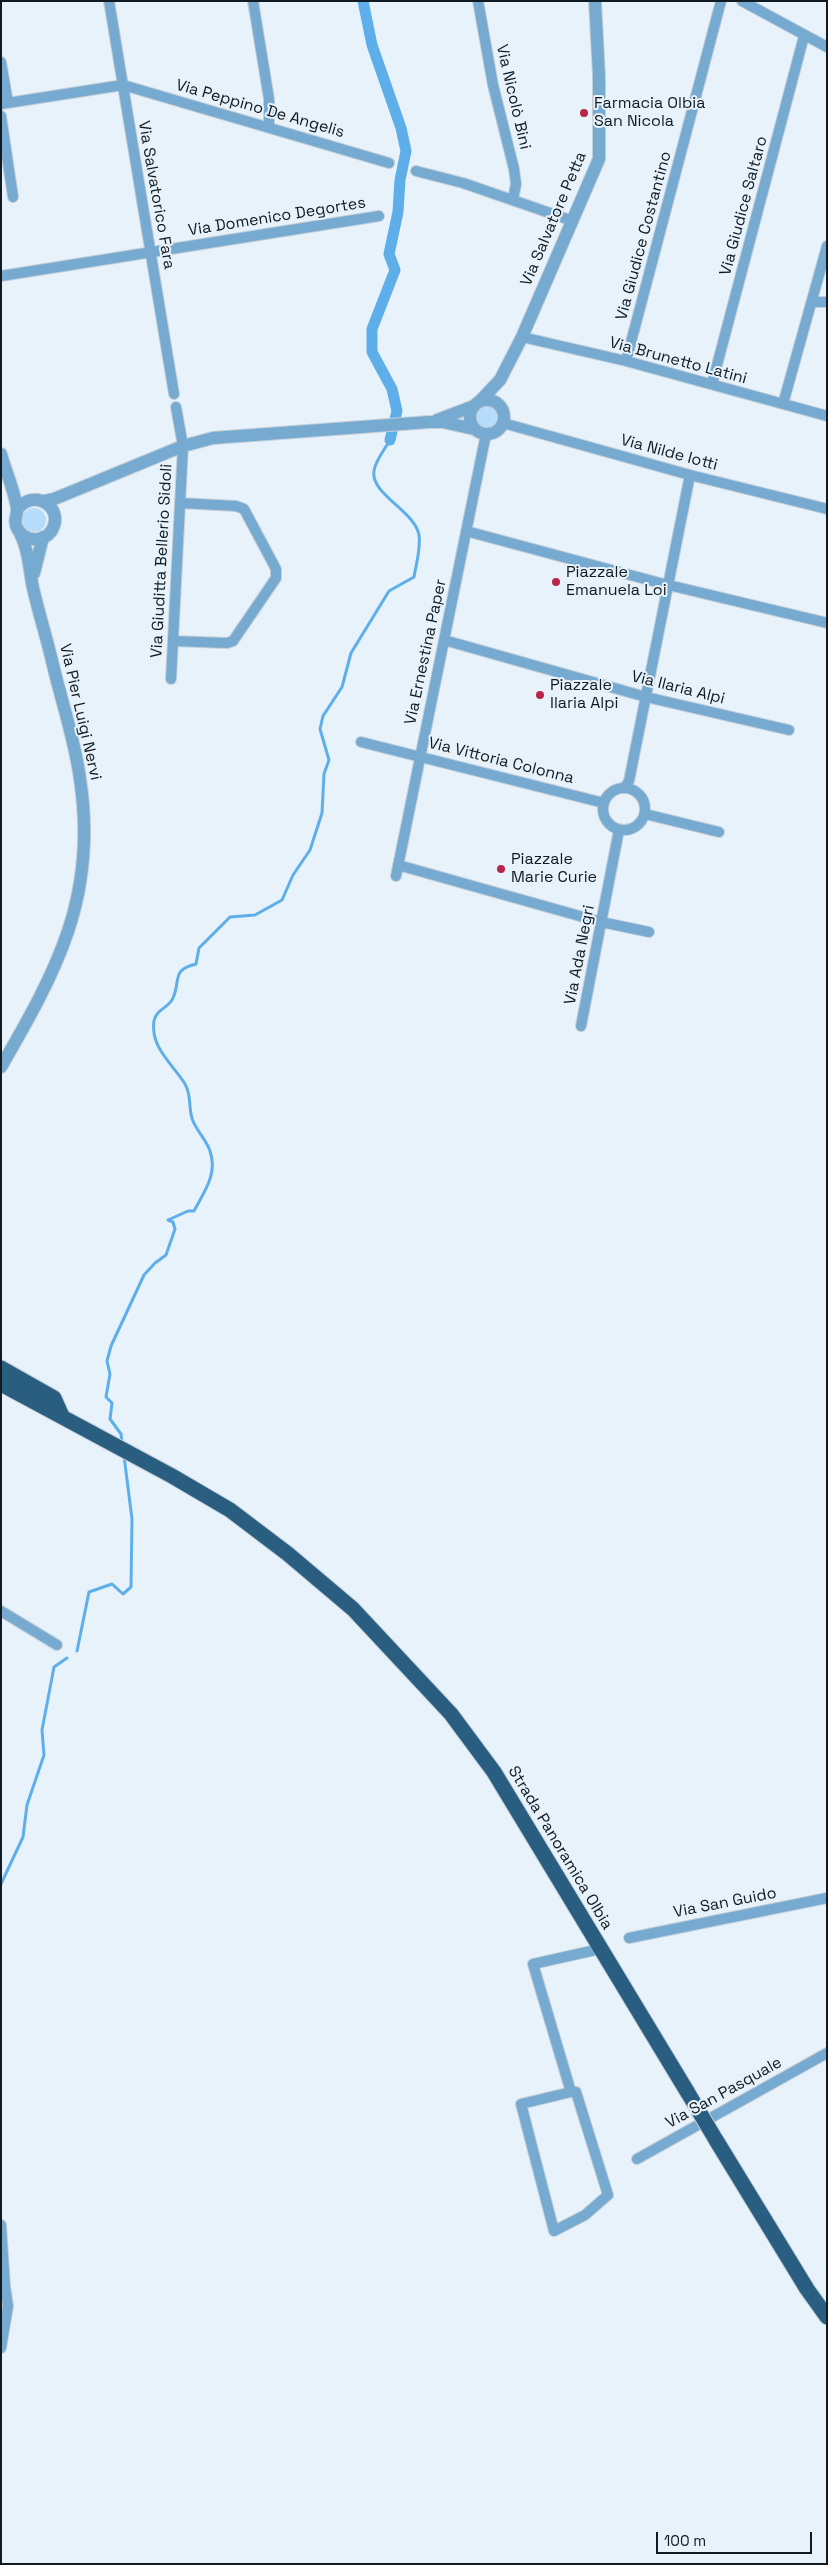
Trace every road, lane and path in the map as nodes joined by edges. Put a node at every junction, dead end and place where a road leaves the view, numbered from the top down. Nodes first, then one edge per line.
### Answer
1 (109, 1) edge
2 (253, 1) edge
3 (478, 1) edge
4 (595, 1) edge
5 (721, 1) edge
6 (742, 1) edge
7 (804, 36) junction
8 (827, 48) edge
9 (1, 62) edge
10 (123, 85) junction
11 (5, 104) edge
12 (1, 116) edge
13 (269, 126) junction
14 (389, 163) dead end
15 (416, 170) dead end
16 (14, 197) dead end
17 (513, 200) junction
18 (379, 216) dead end
19 (573, 221) junction
20 (827, 246) edge
21 (151, 253) junction
22 (1, 276) edge
23 (812, 302) junction
24 (827, 302) edge
25 (522, 336) junction
26 (626, 362) junction
27 (500, 380) junction
28 (712, 384) junction
29 (174, 394) dead end
30 (477, 404) junction
31 (783, 404) junction
32 (176, 407) dead end
33 (502, 408) junction
34 (827, 416) edge
35 (429, 422) junction
36 (503, 423) junction
37 (480, 432) junction
38 (182, 446) junction
39 (2, 458) edge
40 (690, 475) junction
41 (180, 503) junction
42 (21, 506) junction
43 (49, 506) junction
44 (827, 509) edge
45 (466, 531) junction
46 (20, 533) junction
47 (43, 537) junction
48 (668, 585) junction
49 (33, 588) junction
50 (827, 623) edge
51 (444, 640) junction
52 (172, 641) junction
53 (171, 679) dead end
54 (646, 696) junction
55 (789, 730) dead end
56 (361, 742) dead end
57 (420, 756) junction
58 (626, 787) junction
59 (604, 803) junction
60 (645, 814) junction
61 (620, 830) junction
62 (720, 832) dead end
63 (398, 865) junction
64 (396, 876) dead end
65 (602, 922) junction
66 (649, 932) dead end
67 (581, 1026) dead end
68 (1, 1067) edge
69 (1, 1368) edge
70 (1, 1384) edge
71 (1, 1393) edge
72 (40, 1404) junction
73 (65, 1418) junction
74 (1, 1611) edge
75 (57, 1645) dead end
76 (827, 1898) edge
77 (629, 1938) dead end
78 (600, 1948) junction
79 (827, 2053) edge
80 (571, 2092) junction
81 (637, 2159) dead end
82 (1, 2225) edge
83 (3, 2286) edge
84 (827, 2317) edge
85 (1, 2348) edge

1 - 10 street, Via Salvatorico Fara
2 - 13 street
3 - 17 street, Via Nicolò Bini
4 - 19 street, Via Salvatore Petta
5 - 26 street, Via Giudice Costantino
6 - 7 street
7 - 8 street
7 - 28 street, Via Giudice Saltaro
9 - 11 street
10 - 11 street
10 - 13 street, Via Peppino De Angelis
10 - 21 street, Via Salvatorico Fara
12 - 16 street
13 - 14 street, Via Peppino De Angelis
15 - 17 street
17 - 19 street
18 - 21 street, Via Domenico Degortes
19 - 25 street, Via Salvatore Petta
20 - 23 street
21 - 22 street, Via Domenico Degortes
21 - 29 street, Via Salvatorico Fara
23 - 24 street
23 - 31 street
25 - 26 street, Via Brunetto Latini
25 - 27 street, Via Salvatore Petta
26 - 28 street, Via Brunetto Latini
27 - 30 street, Via Salvatore Petta
27 - 33 street, Via Salvatore Petta
28 - 31 street, Via Brunetto Latini
30 - 33 street
30 - 35 street, Via Salvatore Petta
30 - 37 street
31 - 34 street, Via Brunetto Latini
32 - 38 street
33 - 36 street
35 - 37 street, Via Salvatore Petta
35 - 38 street, Via Salvatore Petta
36 - 37 street
36 - 40 street, Via Nilde Iotti
37 - 45 street, Via Ernestina Paper
38 - 41 street, Via Giuditta Bellerio Sidoli
38 - 43 street, Via Salvatore Petta
39 - 42 street
40 - 44 street, Via Nilde Iotti
40 - 48 street
41 - 52 street, Via Giuditta Bellerio Sidoli
41 - 52 street
42 - 43 street
42 - 46 street
43 - 47 street
45 - 48 street
45 - 51 street, Via Ernestina Paper
46 - 47 street
46 - 49 street, Via Pier Luigi Nervi
47 - 49 street, Via Pier Luigi Nervi
48 - 50 street
48 - 54 street
49 - 68 street, Via Pier Luigi Nervi
51 - 54 street, Via Ilaria Alpi
51 - 57 street, Via Ernestina Paper
52 - 53 street, Via Giuditta Bellerio Sidoli
54 - 55 street, Via Ilaria Alpi
54 - 58 street
56 - 57 street, Via Vittoria Colonna
57 - 59 street, Via Vittoria Colonna
57 - 63 street, Via Ernestina Paper
58 - 59 street
58 - 60 street
59 - 61 street
60 - 61 street
60 - 62 street
61 - 65 street, Via Ada Negri
63 - 64 street, Via Ernestina Paper
63 - 65 street
65 - 66 street
65 - 67 street, Via Ada Negri
69 - 73 highway
70 - 72 highway
71 - 72 highway
72 - 73 highway
73 - 78 highway, Strada Panoramica Olbia
74 - 75 street
76 - 77 street, Via San Guido
78 - 80 street
78 - 84 highway, Strada Panoramica Olbia, bridge
79 - 81 street, Via San Pasquale
80 - 80 street
82 - 83 street
83 - 85 street

